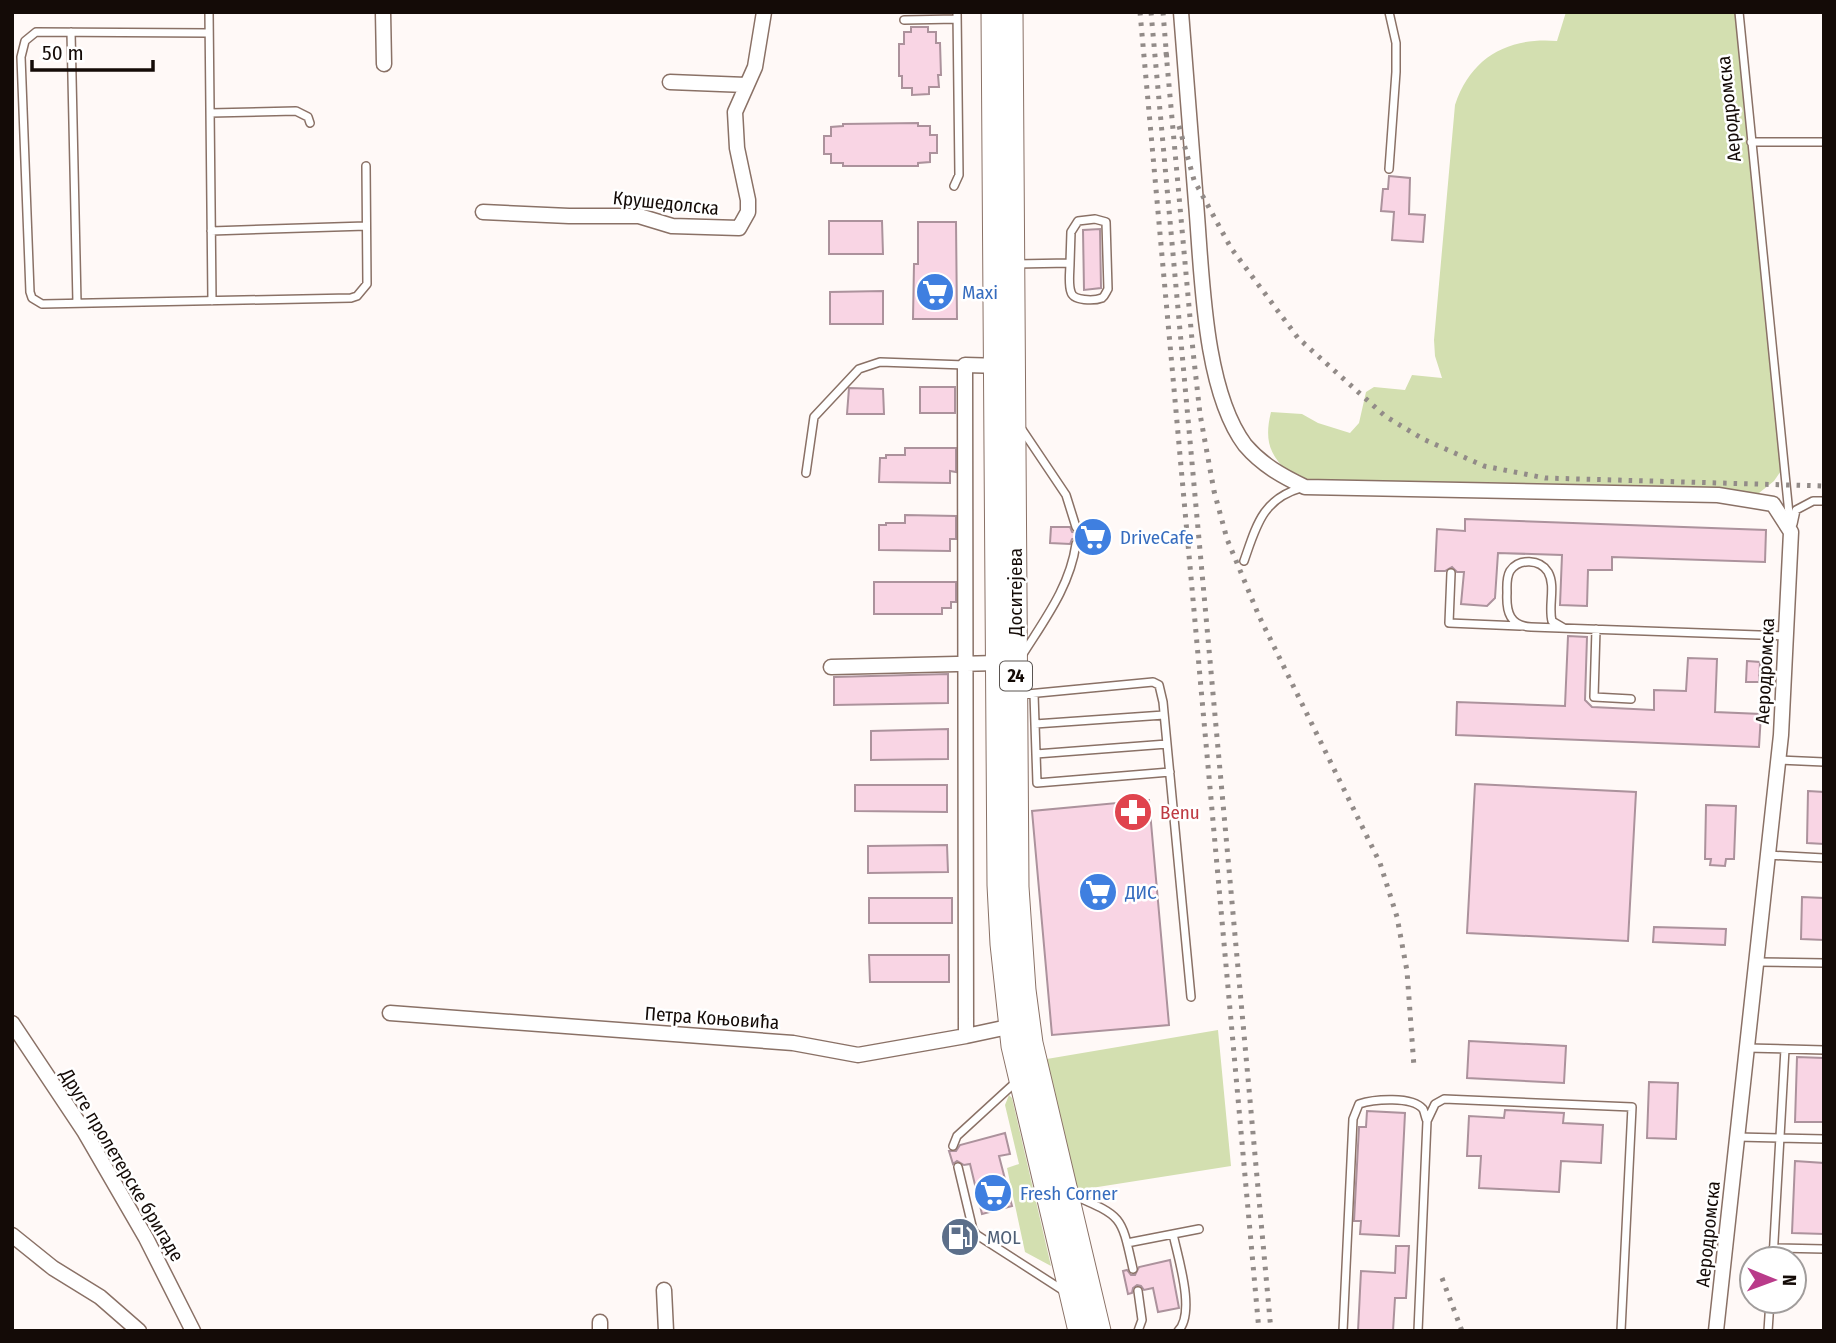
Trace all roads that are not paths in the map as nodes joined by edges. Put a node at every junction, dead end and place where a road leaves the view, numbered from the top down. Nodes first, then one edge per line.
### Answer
1 (209, 12) edge
2 (383, 12) edge
3 (764, 12) edge
4 (993, 12) edge
5 (1011, 12) edge
6 (1181, 12) edge
7 (1389, 12) edge
8 (1739, 12) edge
9 (957, 16) edge
10 (904, 20) dead end
11 (71, 32) junction
12 (209, 33) junction
13 (384, 64) dead end
14 (1003, 69) junction
15 (670, 82) dead end
16 (746, 85) junction
17 (210, 113) junction
18 (310, 123) dead end
19 (1751, 142) junction
20 (1824, 142) edge
21 (366, 166) dead end
22 (1389, 169) dead end
23 (954, 186) dead end
24 (483, 212) dead end
25 (366, 226) junction
26 (211, 230) junction
27 (1070, 263) junction
28 (1013, 264) junction
29 (212, 300) junction
30 (77, 303) junction
31 (965, 365) junction
32 (1005, 366) junction
33 (1014, 418) junction
34 (806, 473) dead end
35 (1305, 487) junction
36 (1824, 501) edge
37 (1076, 527) dead end
38 (1791, 532) junction
39 (1076, 544) dead end
40 (1244, 561) dead end
41 (1451, 573) dead end
42 (1524, 627) junction
43 (1564, 628) junction
44 (1596, 629) junction
45 (1786, 636) junction
46 (964, 664) junction
47 (1007, 665) junction
48 (831, 667) dead end
49 (1016, 695) junction
50 (1631, 699) dead end
51 (1164, 715) junction
52 (1035, 724) junction
53 (1167, 744) junction
54 (1036, 754) junction
55 (1779, 760) junction
56 (1824, 762) edge
57 (1170, 772) junction
58 (1768, 855) junction
59 (1824, 858) edge
60 (1757, 962) junction
61 (1824, 964) edge
62 (1191, 997) dead end
63 (390, 1013) dead end
64 (12, 1023) edge
65 (1019, 1024) junction
66 (966, 1037) junction
67 (1747, 1048) junction
68 (1785, 1049) junction
69 (1824, 1050) edge
70 (1020, 1078) junction
71 (1427, 1121) junction
72 (1737, 1137) junction
73 (1780, 1138) junction
74 (1824, 1139) edge
75 (953, 1146) dead end
76 (958, 1167) dead end
77 (1066, 1192) junction
78 (1199, 1229) dead end
79 (1173, 1234) junction
80 (12, 1235) edge
81 (1127, 1243) junction
82 (1773, 1245) edge
83 (1133, 1269) dead end
84 (664, 1290) dead end
85 (1138, 1291) dead end
86 (1072, 1296) junction
87 (139, 1331) edge
88 (193, 1331) edge
89 (666, 1331) edge
90 (1080, 1331) edge
91 (1099, 1331) edge
92 (1138, 1331) edge
93 (1178, 1331) edge
94 (1343, 1331) edge
95 (1418, 1331) edge
96 (1620, 1331) edge
97 (1716, 1331) edge

1 - 12 lane
2 - 13 street
3 - 16 street, Крушедолска
4 - 14 main road, Доситејева / 24
5 - 14 main road, Доситејева / 24
6 - 35 street
7 - 22 lane
8 - 19 lane, Аеродромска
9 - 10 lane
9 - 23 lane
11 - 12 lane
11 - 30 lane
11 - 30 lane
12 - 17 lane
14 - 28 main road, Доситејева / 24
14 - 32 main road, Доситејева / 24
15 - 16 street
16 - 24 street, Крушедолска
17 - 18 lane
17 - 26 lane
19 - 20 lane
19 - 38 lane, Аеродромска
21 - 25 lane
25 - 26 lane
25 - 29 lane
26 - 29 lane
27 - 27 lane
27 - 28 lane
28 - 32 main road, Доситејева / 24
29 - 30 lane
31 - 32 street
31 - 34 lane
31 - 46 street
32 - 33 main road, Доситејева / 24
32 - 47 main road, Доситејева / 24
33 - 37 lane
33 - 47 main road, Доситејева / 24
35 - 38 street
35 - 40 lane
36 - 38 lane
38 - 45 street, Аеродромска
39 - 47 lane
41 - 42 lane
42 - 43 lane
42 - 43 lane
43 - 44 lane
44 - 45 lane
44 - 50 lane
45 - 55 street, Аеродромска
46 - 47 street
46 - 48 street
46 - 66 street
47 - 49 main road, Доситејева / 24
49 - 51 lane
49 - 52 lane
49 - 65 main road, Доситејева / 24
51 - 52 lane
51 - 53 lane
52 - 54 lane
53 - 54 lane
53 - 57 lane
54 - 57 lane
55 - 56 lane
55 - 58 street, Аеродромска
57 - 62 lane
58 - 59 lane
58 - 60 street, Аеродромска
60 - 61 lane
60 - 67 street, Аеродромска
63 - 66 street, Петра Коњовића
64 - 88 street, Друге пролетерске бригаде
65 - 66 street, Петра Коњовића
65 - 70 main road, Доситејева / 24
65 - 77 main road, Доситејева / 24
67 - 68 lane
67 - 72 street, Аеродромска
68 - 69 lane
68 - 73 lane
70 - 75 lane
70 - 86 main road, Доситејева / 24
71 - 94 lane
71 - 95 lane
71 - 96 lane
72 - 73 lane
72 - 97 street, Аеродромска
73 - 74 lane
73 - 82 lane
76 - 86 lane
77 - 81 lane
77 - 91 main road, Доситејева / 24
78 - 79 lane
79 - 81 lane
79 - 93 lane
80 - 87 street
81 - 83 lane
84 - 89 street
85 - 92 lane
86 - 90 main road, Доситејева / 24

